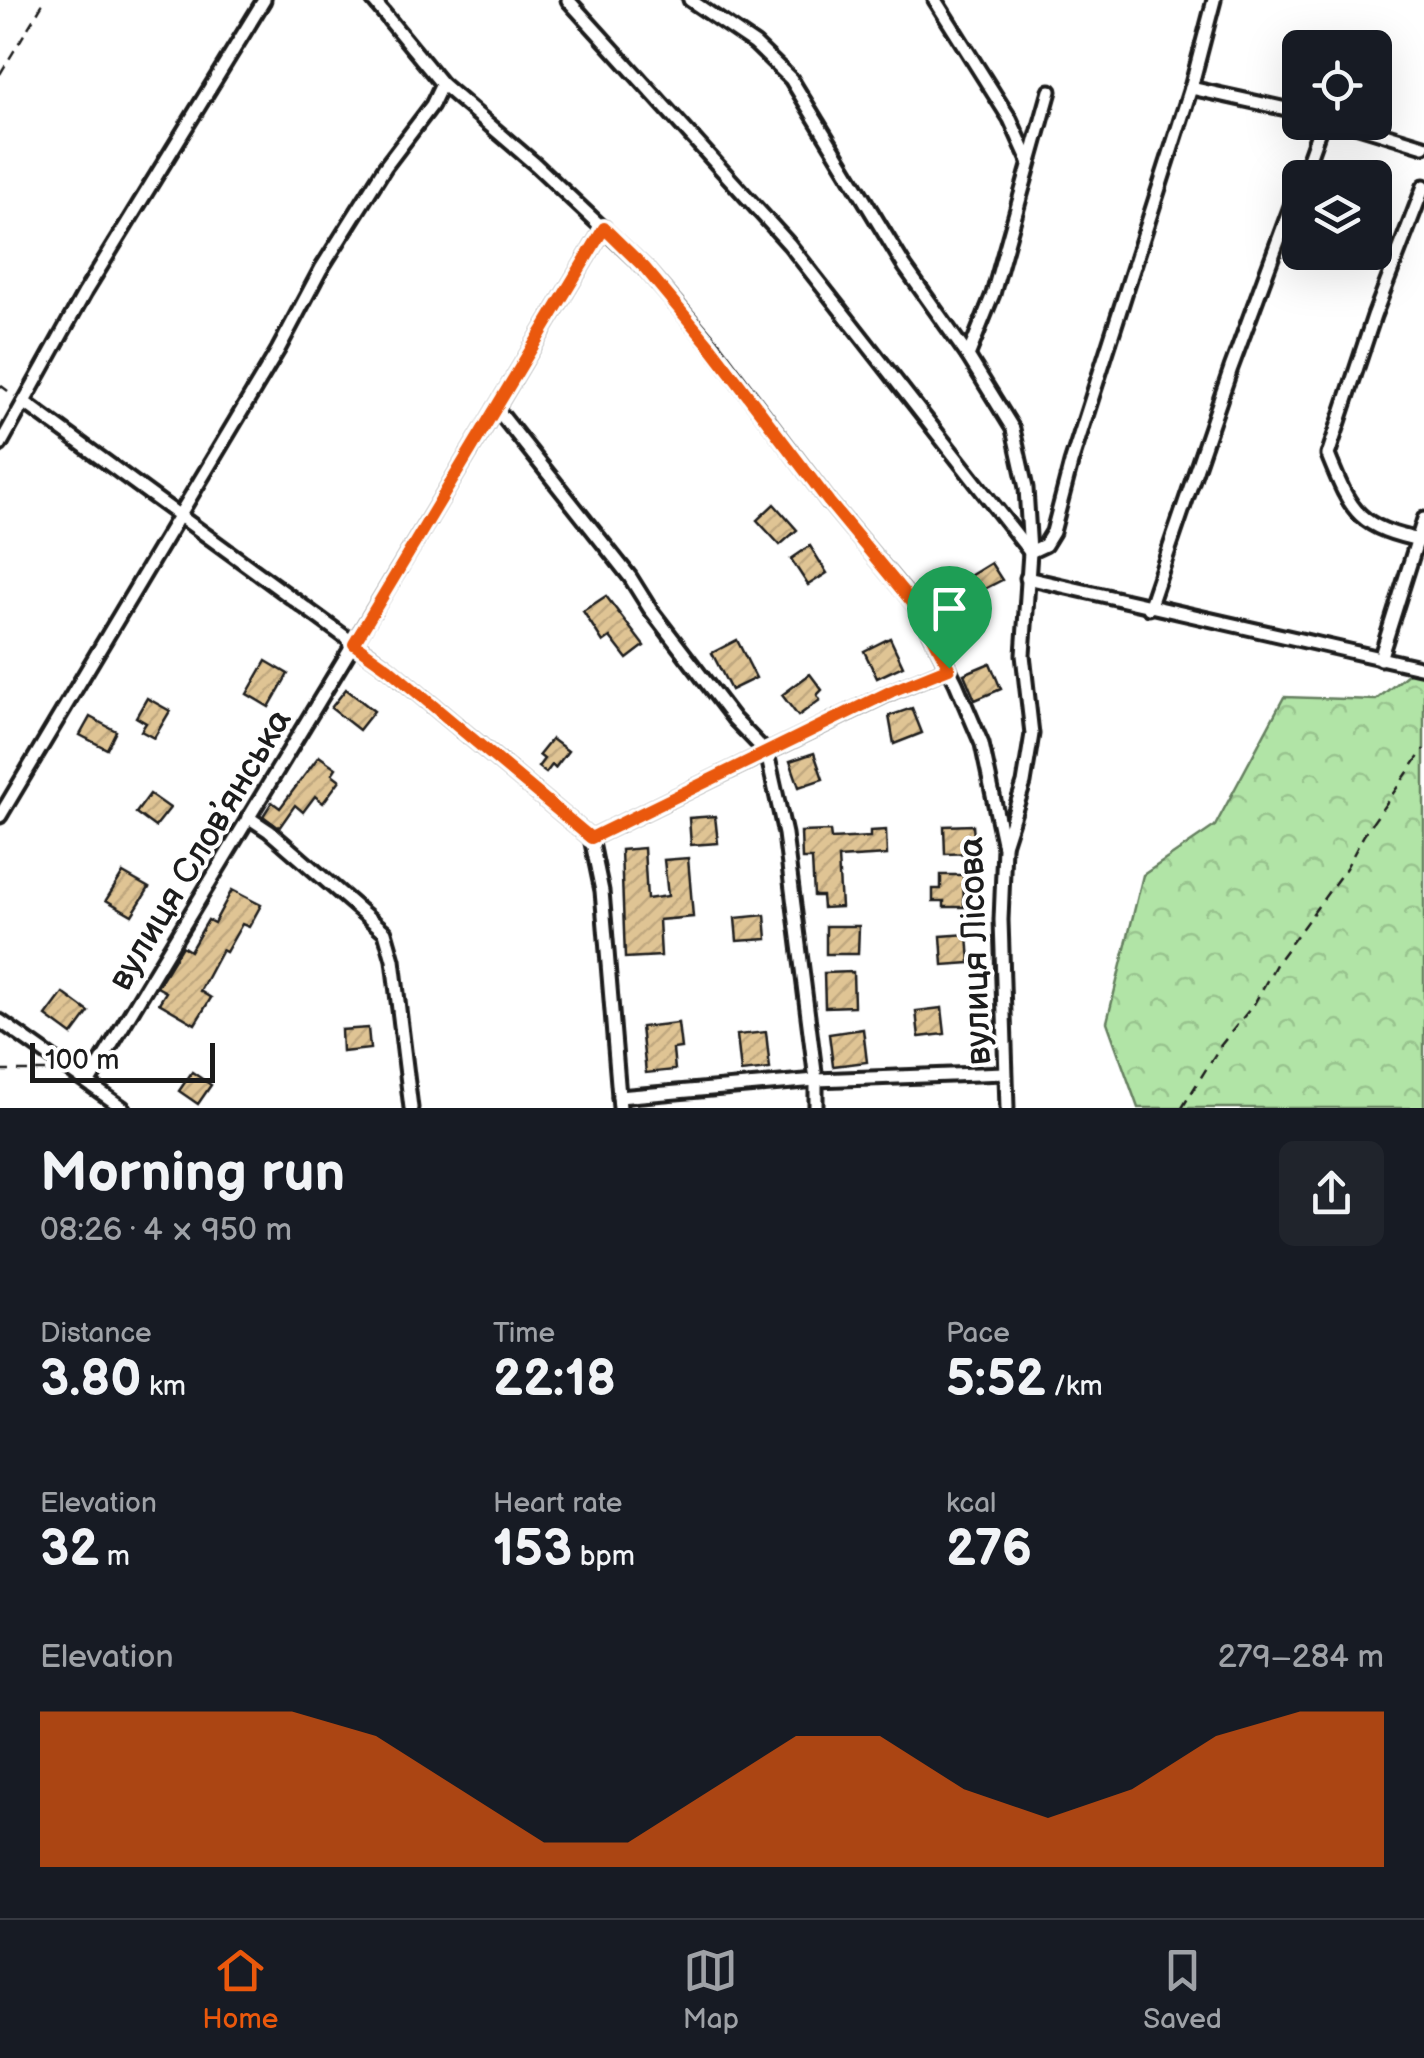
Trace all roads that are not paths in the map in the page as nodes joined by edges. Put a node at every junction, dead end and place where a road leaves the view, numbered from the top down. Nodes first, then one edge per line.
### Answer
1 (264, 0) edge
2 (372, 0) edge
3 (568, 0) edge
4 (690, 0) edge
5 (935, 0) edge
6 (1214, 0) edge
7 (442, 84) junction
8 (1191, 88) junction
9 (1050, 92) dead end
10 (1282, 108) edge
11 (1392, 136) edge
12 (1424, 146) edge
13 (1028, 161) junction
14 (1424, 186) edge
15 (604, 228) junction
16 (1282, 231) edge
17 (968, 356) junction
18 (24, 402) junction
19 (496, 408) junction
20 (0, 445) edge
21 (179, 515) junction
22 (1424, 520) edge
23 (1421, 540) edge
24 (1030, 552) junction
25 (1028, 578) junction
26 (1150, 608) junction
27 (354, 644) junction
28 (1380, 659) junction
29 (949, 668) junction
30 (1424, 668) edge
31 (767, 754) junction
32 (0, 816) edge
33 (248, 817) junction
34 (591, 838) junction
35 (1004, 847) junction
36 (0, 1021) edge
37 (1005, 1072) junction
38 (816, 1080) junction
39 (89, 1082) junction
40 (619, 1103) edge
41 (123, 1108) edge
42 (410, 1108) edge
43 (816, 1108) edge
44 (1008, 1108) edge

1 - 18 street
2 - 7 street, вулиця Лісова
3 - 24 street
4 - 17 street
5 - 13 street
6 - 8 street
7 - 15 street, вулиця Лісова
7 - 21 street
8 - 10 street
8 - 24 street
9 - 13 street
11 - 12 street
13 - 17 street
14 - 23 street
15 - 19 street, вулиця Словʼянська
15 - 29 street, вулиця Лісова
16 - 26 street
17 - 24 street
18 - 20 street
18 - 21 street
19 - 27 street, вулиця Словʼянська
19 - 31 street
21 - 27 street
21 - 32 street
22 - 23 street
23 - 28 street
24 - 25 street
25 - 26 street
25 - 35 street
26 - 28 street
27 - 33 street, вулиця Словʼянська
27 - 34 street
28 - 30 street
29 - 31 street
29 - 35 street, вулиця Лісова
31 - 34 street
31 - 38 street
33 - 39 street, вулиця Словʼянська
33 - 42 street
34 - 40 street
35 - 37 street, вулиця Лісова
36 - 39 street
37 - 38 street
37 - 44 street, вулиця Лісова
38 - 40 street
38 - 43 street
39 - 41 street

